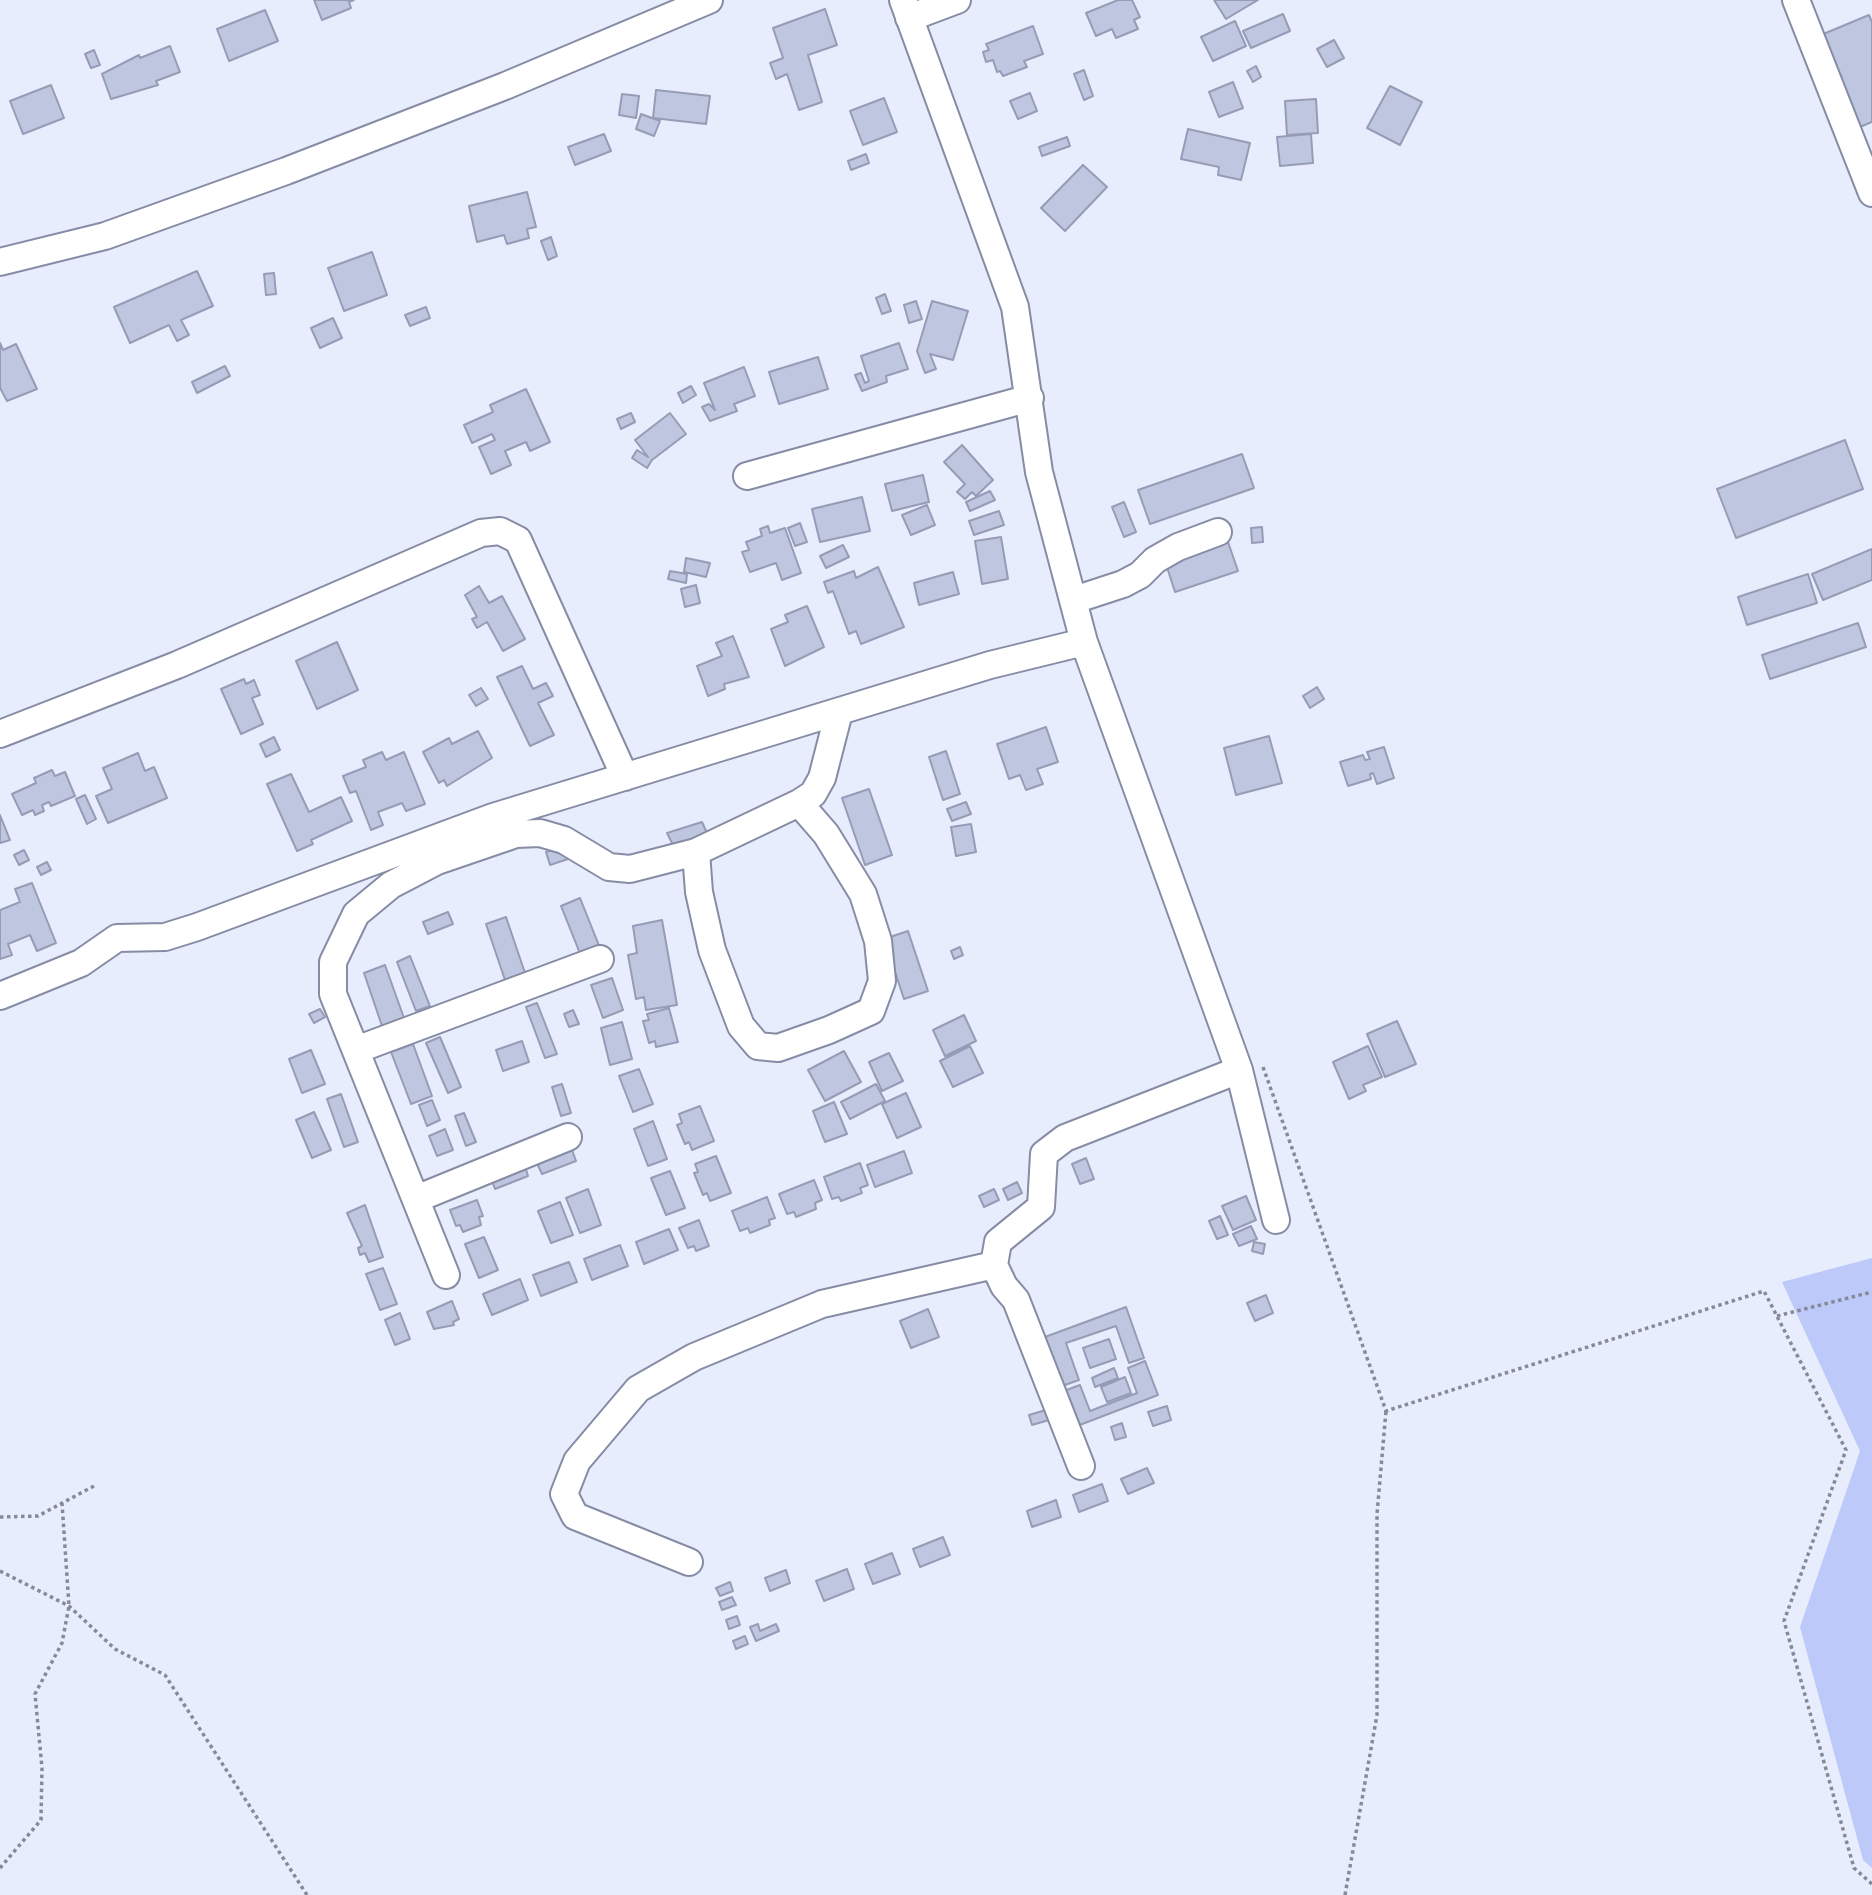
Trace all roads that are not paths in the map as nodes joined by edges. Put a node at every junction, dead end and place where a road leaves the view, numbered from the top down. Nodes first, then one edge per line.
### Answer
1 (709, 0) edge
2 (957, 0) edge
3 (1796, 0) edge
4 (906, 9) edge
5 (1872, 193) edge
6 (0, 262) edge
7 (1030, 398) junction
8 (747, 476) dead end
9 (1217, 532) dead end
10 (1073, 600) junction
11 (1084, 642) junction
12 (839, 712) junction
13 (0, 734) edge
14 (625, 776) junction
15 (799, 803) junction
16 (696, 852) junction
17 (600, 959) dead end
18 (0, 996) edge
19 (356, 1049) junction
20 (1239, 1070) junction
21 (568, 1138) dead end
22 (416, 1199) junction
23 (1276, 1220) dead end
24 (994, 1265) junction
25 (446, 1275) dead end
26 (1081, 1466) dead end
27 (689, 1562) dead end

1 - 6 street
2 - 4 street
3 - 5 street
4 - 7 street
7 - 8 street
7 - 10 street
9 - 10 street
10 - 11 street
11 - 12 street
11 - 20 street
12 - 14 street
12 - 15 street
13 - 14 street
14 - 18 street
15 - 16 street
15 - 16 street
16 - 19 street
17 - 19 street
19 - 22 street
20 - 23 street
20 - 24 street
21 - 22 street
22 - 25 street
24 - 26 street
24 - 27 street

